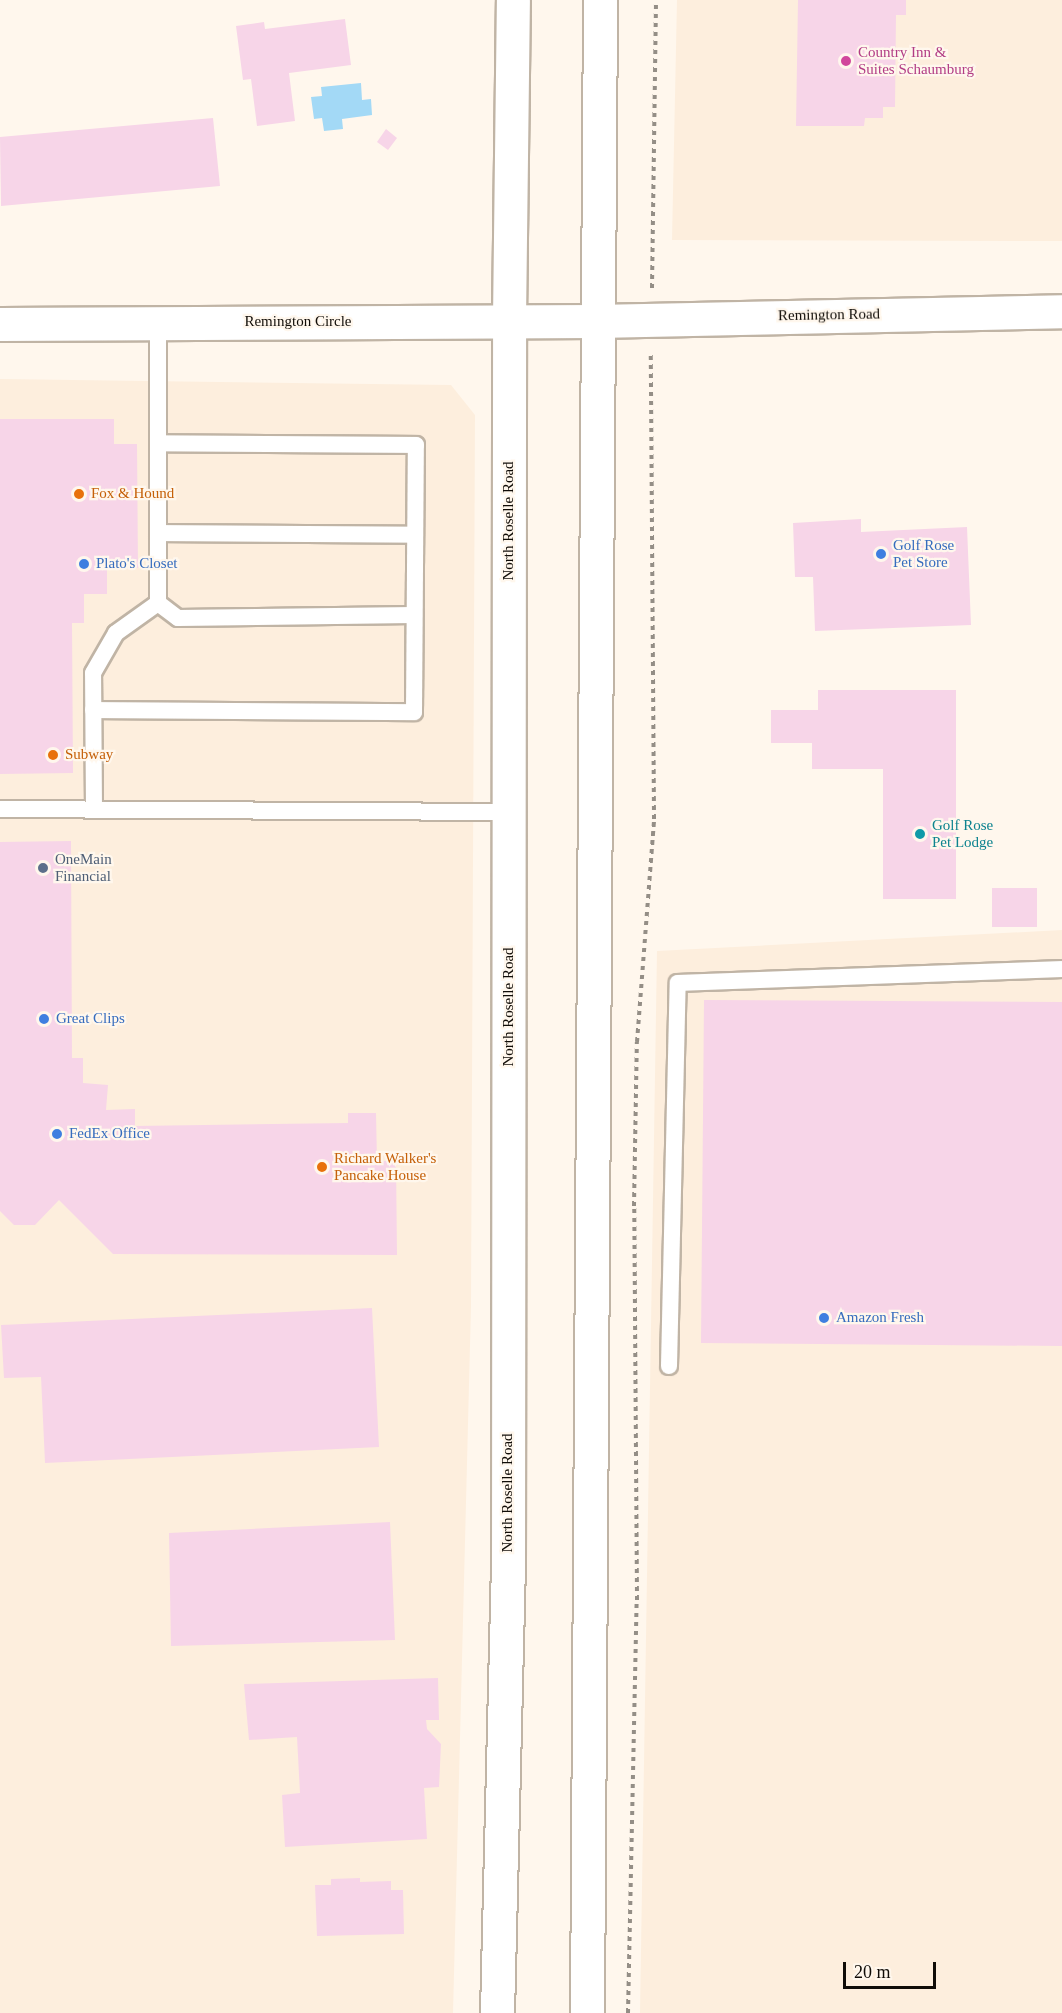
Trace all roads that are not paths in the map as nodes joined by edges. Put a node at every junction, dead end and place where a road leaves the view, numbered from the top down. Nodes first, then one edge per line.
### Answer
1 (513, 0) edge
2 (600, 0) edge
3 (1062, 310) edge
4 (509, 320) junction
5 (596, 321) junction
6 (158, 323) junction
7 (0, 324) edge
8 (158, 443) junction
9 (158, 533) junction
10 (415, 535) junction
11 (158, 603) junction
12 (414, 615) junction
13 (93, 710) junction
14 (0, 809) edge
15 (94, 810) junction
16 (510, 812) junction
17 (1062, 969) edge
18 (669, 1366) dead end
19 (497, 2013) edge
20 (587, 2013) edge

1 - 4 main road, North Roselle Road
2 - 5 main road
3 - 5 main road, Remington Road
4 - 5 main road, Remington Circle
4 - 6 main road, Remington Circle
4 - 16 main road, North Roselle Road
5 - 20 main road
6 - 7 main road, Remington Circle
6 - 8 lane
8 - 9 lane
8 - 10 lane
9 - 10 lane
9 - 11 lane
10 - 12 lane
11 - 12 lane
11 - 13 lane
12 - 13 lane
13 - 15 lane
14 - 15 lane
15 - 16 lane
16 - 19 main road, North Roselle Road
17 - 18 lane

